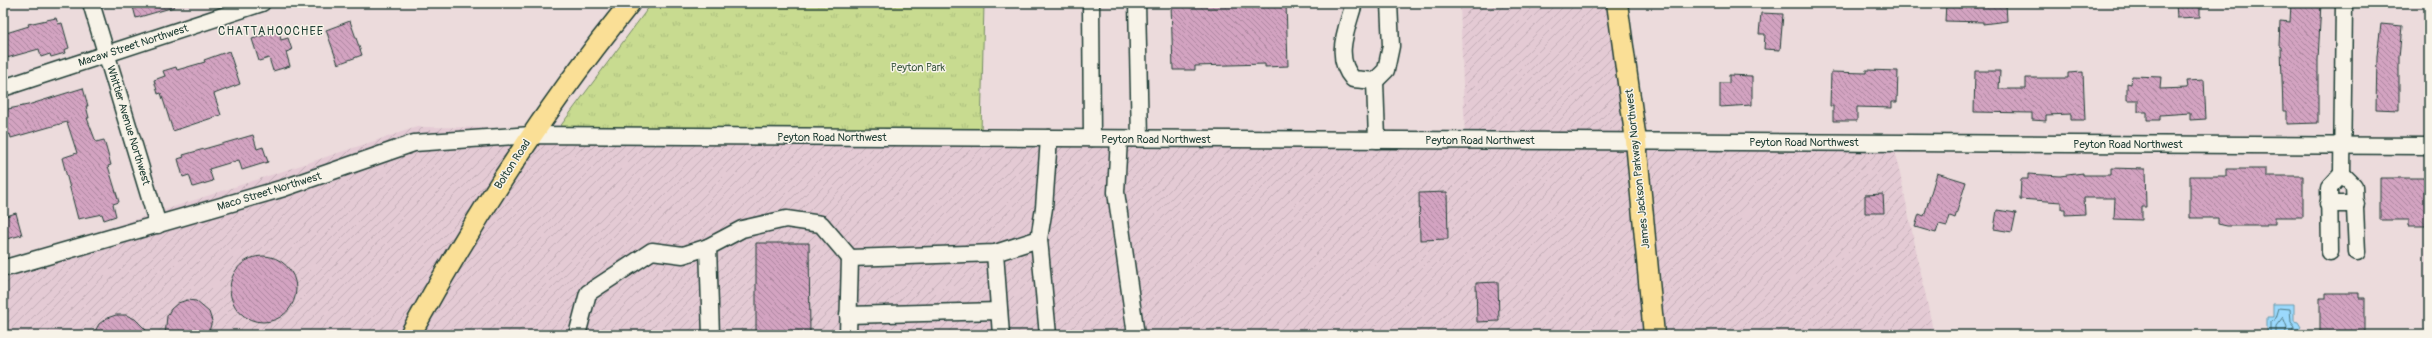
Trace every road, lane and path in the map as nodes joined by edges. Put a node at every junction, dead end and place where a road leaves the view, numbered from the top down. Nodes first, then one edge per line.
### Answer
1 (91, 3) edge
2 (262, 3) edge
3 (630, 3) edge
4 (1091, 3) edge
5 (1137, 3) edge
6 (1354, 3) edge
7 (1389, 3) edge
8 (1617, 3) edge
9 (2344, 3) edge
10 (107, 53) junction
11 (1376, 81) junction
12 (3, 88) edge
13 (531, 135) junction
14 (1049, 138) junction
15 (1092, 138) junction
16 (1140, 138) junction
17 (1119, 139) junction
18 (1377, 140) junction
19 (1636, 141) junction
20 (2342, 145) junction
21 (2429, 146) edge
22 (2342, 174) junction
23 (2328, 204) junction
24 (2356, 204) junction
25 (158, 225) junction
26 (1039, 239) junction
27 (708, 247) junction
28 (2330, 252) dead end
29 (2357, 252) dead end
30 (995, 253) junction
31 (850, 258) junction
32 (9, 267) dead end
33 (999, 311) junction
34 (848, 316) junction
35 (410, 335) edge
36 (577, 335) edge
37 (711, 335) edge
38 (848, 335) edge
39 (1001, 335) edge
40 (1048, 335) edge
41 (1136, 335) edge
42 (1654, 335) edge

1 - 10 street, Whittier Avenue Northwest
2 - 10 street, Macaw Street Northwest
3 - 13 main road, Bolton Road
4 - 15 street
5 - 16 street
6 - 11 street
7 - 11 street
8 - 19 main road, James Jackson Parkway Northwest
9 - 20 street
10 - 12 street, Macaw Street Northwest
10 - 25 street, Whittier Avenue Northwest
11 - 18 street
13 - 14 street, Peyton Road Northwest
13 - 25 street, Maco Street Northwest
13 - 35 main road, Bolton Road
14 - 15 street, Peyton Road Northwest
14 - 26 street
15 - 17 street, Peyton Road Northwest
16 - 17 street, Peyton Road Northwest
16 - 18 street, Peyton Road Northwest
17 - 41 street
18 - 19 street, Peyton Road Northwest
19 - 20 street, Peyton Road Northwest
19 - 42 main road, James Jackson Parkway Northwest
20 - 21 street, Peyton Road Northwest
20 - 22 street
22 - 23 street
22 - 24 street
23 - 24 street
23 - 28 street
24 - 29 street
25 - 32 street, Maco Street Northwest
26 - 30 street
26 - 40 street
27 - 31 street
27 - 36 street
27 - 37 street
30 - 31 street
30 - 33 street
31 - 34 street
33 - 34 street
33 - 39 street
34 - 38 street

